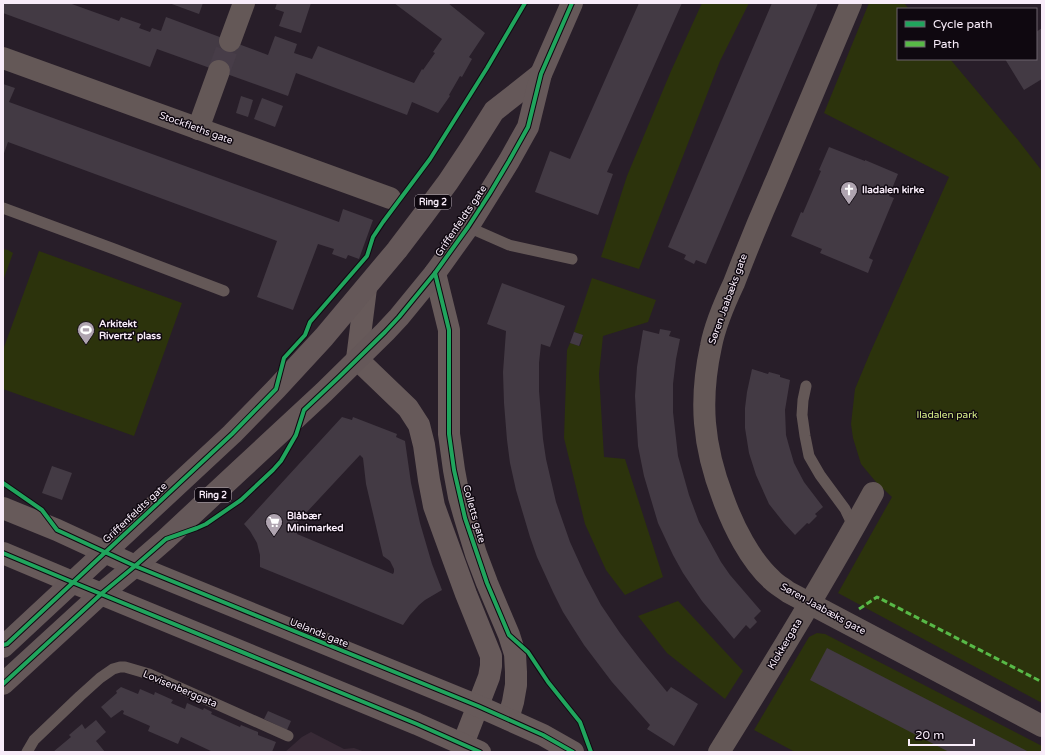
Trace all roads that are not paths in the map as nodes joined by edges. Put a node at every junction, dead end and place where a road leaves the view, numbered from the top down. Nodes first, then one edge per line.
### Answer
1 (244, 3) edge
2 (572, 3) edge
3 (851, 3) edge
4 (230, 41) tunnel mouth
5 (3, 58) edge
6 (219, 71) tunnel mouth
7 (541, 74) junction
8 (198, 129) junction
9 (390, 198) dead end
10 (3, 208) edge
11 (468, 227) junction
12 (572, 259) dead end
13 (434, 273) junction
14 (366, 288) junction
15 (224, 291) dead end
16 (357, 359) junction
17 (806, 386) dead end
18 (873, 493) dead end
19 (3, 508) edge
20 (854, 528) junction
21 (104, 552) junction
22 (3, 553) edge
23 (135, 566) junction
24 (72, 582) junction
25 (101, 594) junction
26 (810, 603) junction
27 (3, 647) edge
28 (3, 684) edge
29 (478, 706) junction
30 (508, 719) junction
31 (1042, 726) edge
32 (288, 736) dead end
33 (472, 748) edge
34 (28, 752) edge
35 (573, 752) edge
36 (719, 752) edge

1 - 4 street
2 - 7 main road, Griffenfeldts gate / Ring 2
3 - 26 street, Søren Jaabæks gate
5 - 8 street, Stockfleths gate
6 - 8 street
7 - 11 main road, Griffenfeldts gate / Ring 2
7 - 14 main road, Griffenfeldts gate / Ring 2
8 - 9 street, Stockfleths gate
10 - 15 lane
11 - 12 lane
11 - 13 main road, Griffenfeldts gate / Ring 2
13 - 16 main road, Griffenfeldts gate / Ring 2
13 - 30 main road, Colletts gate
14 - 16 main road
14 - 21 main road, Griffenfeldts gate / Ring 2
16 - 23 main road, Griffenfeldts gate / Ring 2
16 - 29 main road
17 - 20 lane
18 - 20 street, Klokkergata
19 - 21 main road, Uelands gate
20 - 26 street, Klokkergata
21 - 23 main road, Uelands gate
21 - 24 main road, Griffenfeldts gate / Ring 2
22 - 24 main road
23 - 25 main road, Griffenfeldts gate / Ring 2
23 - 29 main road, Uelands gate
24 - 25 main road
24 - 27 main road, Griffenfeldts gate / Ring 2
25 - 28 main road, Griffenfeldts gate / Ring 2
25 - 33 main road
26 - 31 street, Søren Jaabæks gate
26 - 36 street, Klokkergata
29 - 30 main road, Uelands gate
29 - 33 main road
30 - 35 main road, Uelands gate
32 - 34 lane, Lovisenberggata

